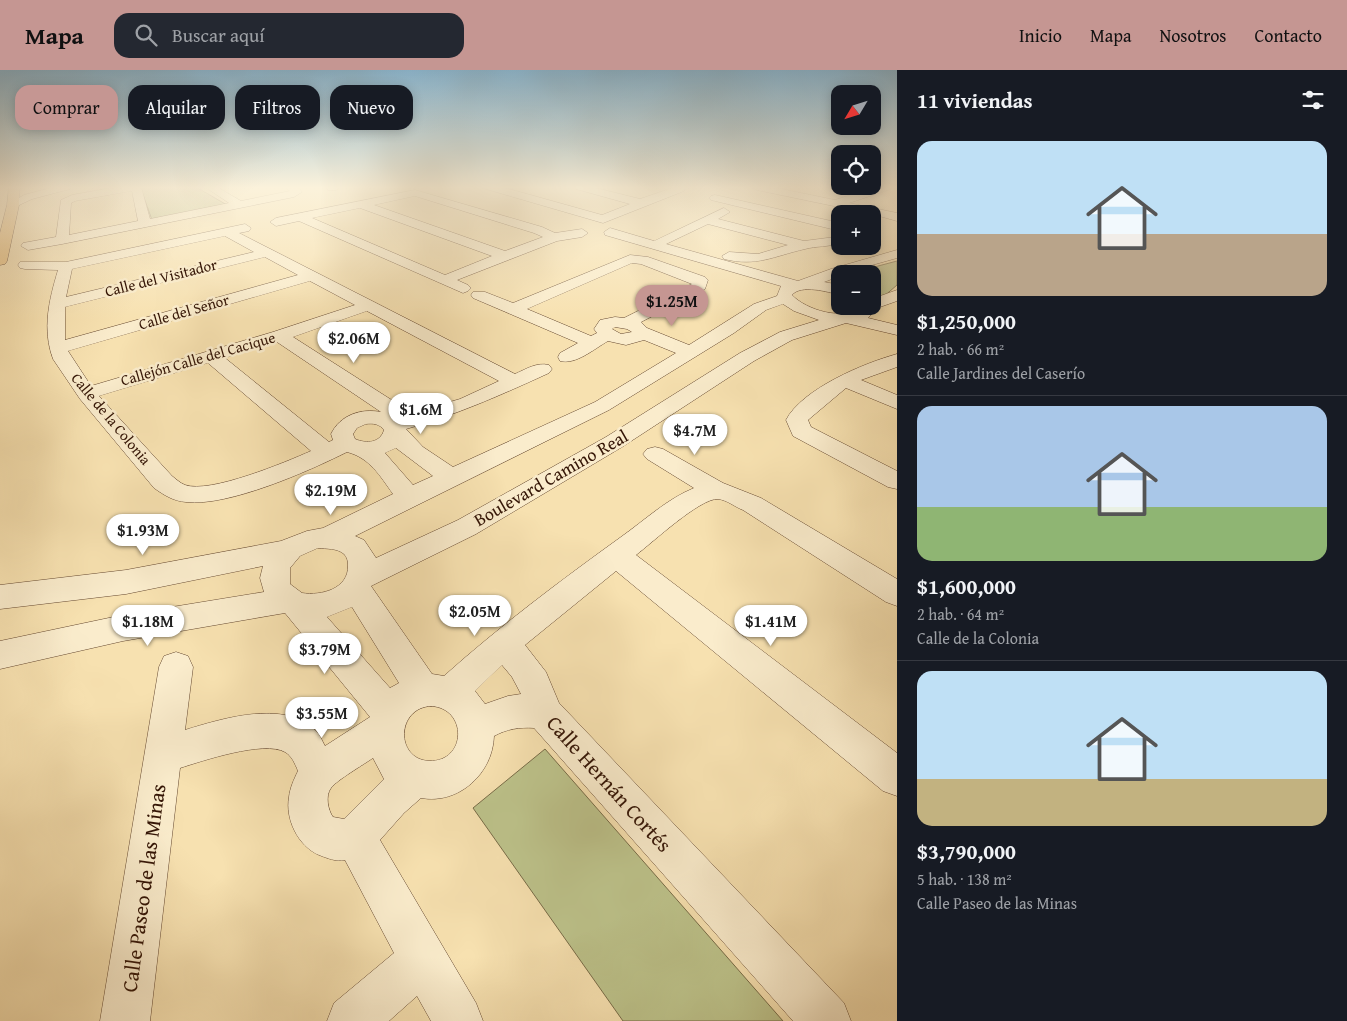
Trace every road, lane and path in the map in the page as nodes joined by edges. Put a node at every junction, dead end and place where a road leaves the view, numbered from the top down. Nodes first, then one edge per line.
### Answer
1 (4, 231) edge
2 (63, 231) edge
3 (104, 231) edge
4 (230, 231) edge
5 (333, 231) edge
6 (436, 231) edge
7 (541, 231) edge
8 (568, 231) edge
9 (614, 231) edge
10 (683, 231) edge
11 (751, 231) edge
12 (227, 232) junction
13 (554, 237) junction
14 (62, 240) junction
15 (831, 240) edge
16 (804, 245) junction
17 (28, 246) dead end
18 (265, 252) junction
19 (881, 253) edge
20 (896, 254) edge
21 (866, 255) edge
22 (505, 256) junction
23 (0, 261) edge
24 (25, 265) dead end
25 (66, 266) junction
26 (311, 276) junction
27 (444, 280) junction
28 (463, 288) dead end
29 (831, 288) edge
30 (792, 291) junction
31 (480, 295) dead end
32 (897, 295) edge
33 (881, 303) edge
34 (56, 304) junction
35 (367, 306) junction
36 (514, 309) junction
37 (881, 311) edge
38 (862, 315) edge
39 (844, 318) junction
40 (897, 318) edge
41 (897, 330) edge
42 (619, 334) junction
43 (279, 336) junction
44 (57, 348) junction
45 (210, 355) junction
46 (567, 356) dead end
47 (682, 357) junction
48 (897, 360) edge
49 (542, 369) dead end
50 (844, 380) junction
51 (515, 382) junction
52 (86, 393) junction
53 (897, 403) edge
54 (400, 427) junction
55 (347, 448) junction
56 (655, 454) dead end
57 (452, 477) junction
58 (897, 481) edge
59 (716, 490) junction
60 (409, 497) junction
61 (327, 538) junction
62 (290, 550) junction
63 (616, 556) junction
64 (360, 583) junction
65 (897, 594) edge
66 (0, 597) edge
67 (292, 603) junction
68 (504, 644) junction
69 (0, 655) edge
70 (176, 667) dead end
71 (436, 691) junction
72 (543, 712) junction
73 (388, 721) junction
74 (476, 726) junction
75 (164, 754) junction
76 (318, 773) junction
77 (897, 777) edge
78 (415, 778) junction
79 (355, 837) junction
80 (423, 959) junction
81 (125, 1021) edge
82 (352, 1021) edge
83 (458, 1021) edge
84 (826, 1021) edge

1 - 23 main road
2 - 14 street
3 - 14 street
4 - 12 street
5 - 27 street
6 - 22 street
7 - 13 street
8 - 13 street
9 - 30 street
10 - 16 street
11 - 16 street
12 - 18 street
12 - 25 street
13 - 22 street
14 - 17 street
15 - 16 street
18 - 26 street
18 - 34 street, Calle del Visitador
19 - 20 street, Boulevard Camino Real
21 - 30 street, Boulevard Camino Real
22 - 27 street
24 - 25 street
25 - 34 street, Calle de la Colonia
26 - 35 street
26 - 44 street, Calle del Señor
27 - 28 street
29 - 30 street
30 - 39 street
30 - 47 street, Boulevard Camino Real
31 - 36 street
32 - 33 street
34 - 44 street, Calle de la Colonia
35 - 43 street, Callejón Calle del Cacique
35 - 51 street
36 - 42 street
36 - 42 street
37 - 40 street
38 - 39 street, Boulevard Camino Real
39 - 41 street
39 - 64 street, Boulevard Camino Real
42 - 46 street
42 - 47 street
43 - 45 street, Callejón Calle del Cacique
43 - 54 street
44 - 52 street, Calle de la Colonia
45 - 52 street, Callejón Calle del Cacique
45 - 55 street
47 - 57 street, Boulevard Camino Real
48 - 50 street
49 - 51 street
50 - 53 street
50 - 58 street
51 - 54 street
52 - 55 street, Calle de la Colonia
54 - 55 street, Calle de la Colonia
54 - 55 street
54 - 57 street
55 - 60 street
56 - 59 street
57 - 60 street, Boulevard Camino Real
59 - 63 street
59 - 65 street
60 - 61 street, Boulevard Camino Real
61 - 62 street
61 - 64 street
62 - 66 street
62 - 67 street
63 - 68 street
63 - 77 street
64 - 67 street
64 - 71 street
67 - 69 street
67 - 73 street
68 - 71 street
68 - 72 street, Calle Hernán Cortés
70 - 75 street, Calle Paseo de las Minas
71 - 73 street
71 - 74 street
72 - 74 street
72 - 84 street, Calle Hernán Cortés
73 - 76 street
73 - 78 street
74 - 78 street
75 - 76 street
75 - 81 street, Calle Paseo de las Minas
76 - 79 street
78 - 79 street
79 - 80 street
80 - 82 street
80 - 83 street

